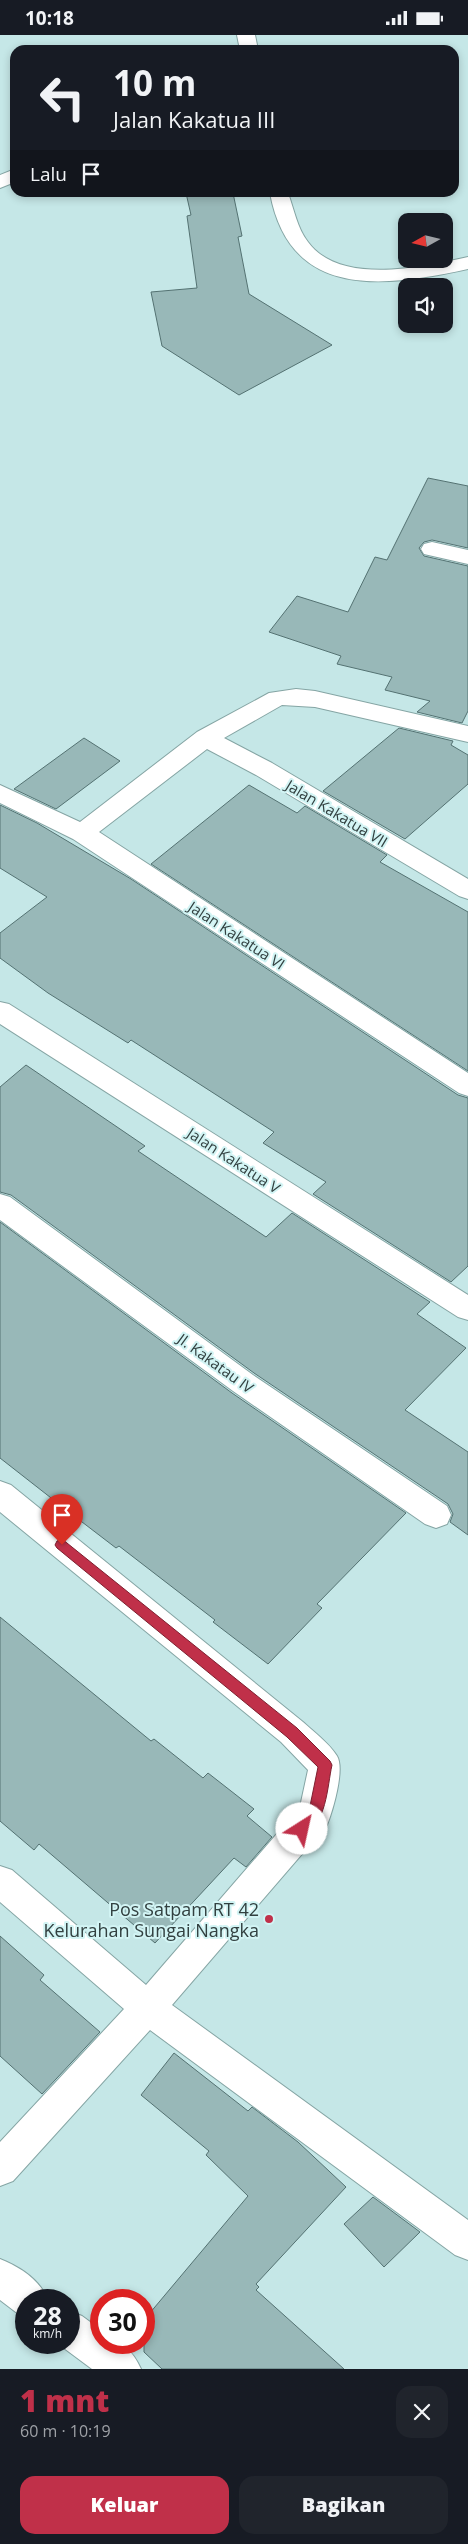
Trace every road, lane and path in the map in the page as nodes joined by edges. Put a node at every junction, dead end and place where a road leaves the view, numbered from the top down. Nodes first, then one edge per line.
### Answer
1 (280, 197) edge
2 (468, 263) edge
3 (432, 549) dead end
4 (468, 557) edge
5 (468, 734) edge
6 (205, 738) junction
7 (0, 793) edge
8 (82, 833) junction
9 (468, 890) edge
10 (0, 1011) edge
11 (468, 1086) edge
12 (0, 1205) edge
13 (468, 1309) edge
14 (0, 1494) edge
15 (436, 1515) dead end
16 (0, 1881) edge
17 (148, 2008) junction
18 (0, 2168) edge
19 (468, 2242) edge
20 (0, 2277) edge
21 (16, 2289) edge
22 (80, 2337) edge
23 (122, 2369) edge

1 - 2 street
3 - 4 street
5 - 6 street
6 - 8 street
6 - 9 street, Jalan Kakatua VII
7 - 8 street, Jalan Kakatua VI
8 - 11 street, Jalan Kakatua VI
10 - 13 street, Jalan Kakatua V
12 - 15 street, Jl. Kakatau IV
14 - 17 street
16 - 17 street
17 - 18 street
17 - 19 street
20 - 21 street
22 - 23 street

